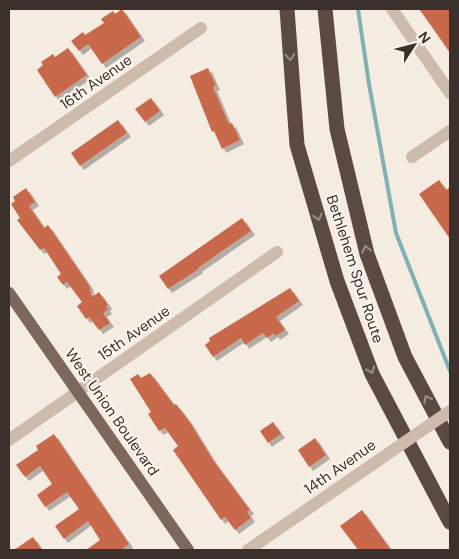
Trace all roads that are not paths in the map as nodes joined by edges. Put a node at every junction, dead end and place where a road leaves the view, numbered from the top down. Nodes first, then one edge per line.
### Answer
1 (287, 9) edge
2 (325, 9) edge
3 (392, 9) edge
4 (201, 28) dead end
5 (450, 93) edge
6 (450, 131) edge
7 (412, 158) dead end
8 (9, 162) edge
9 (277, 252) dead end
10 (9, 292) edge
11 (78, 392) junction
12 (450, 411) edge
13 (9, 440) edge
14 (450, 442) edge
15 (450, 522) edge
16 (188, 550) edge
17 (248, 550) edge

1 -> 15 highway, Bethlehem Spur Route
14 -> 2 highway, Bethlehem Spur Route
3 - 5 street
4 - 8 street, 16th Avenue
6 - 7 street
9 - 11 street, 15th Avenue
10 - 11 main road, West Union Boulevard
11 - 13 street, 15th Avenue
11 - 16 main road, West Union Boulevard
12 - 17 street, 14th Avenue, bridge

